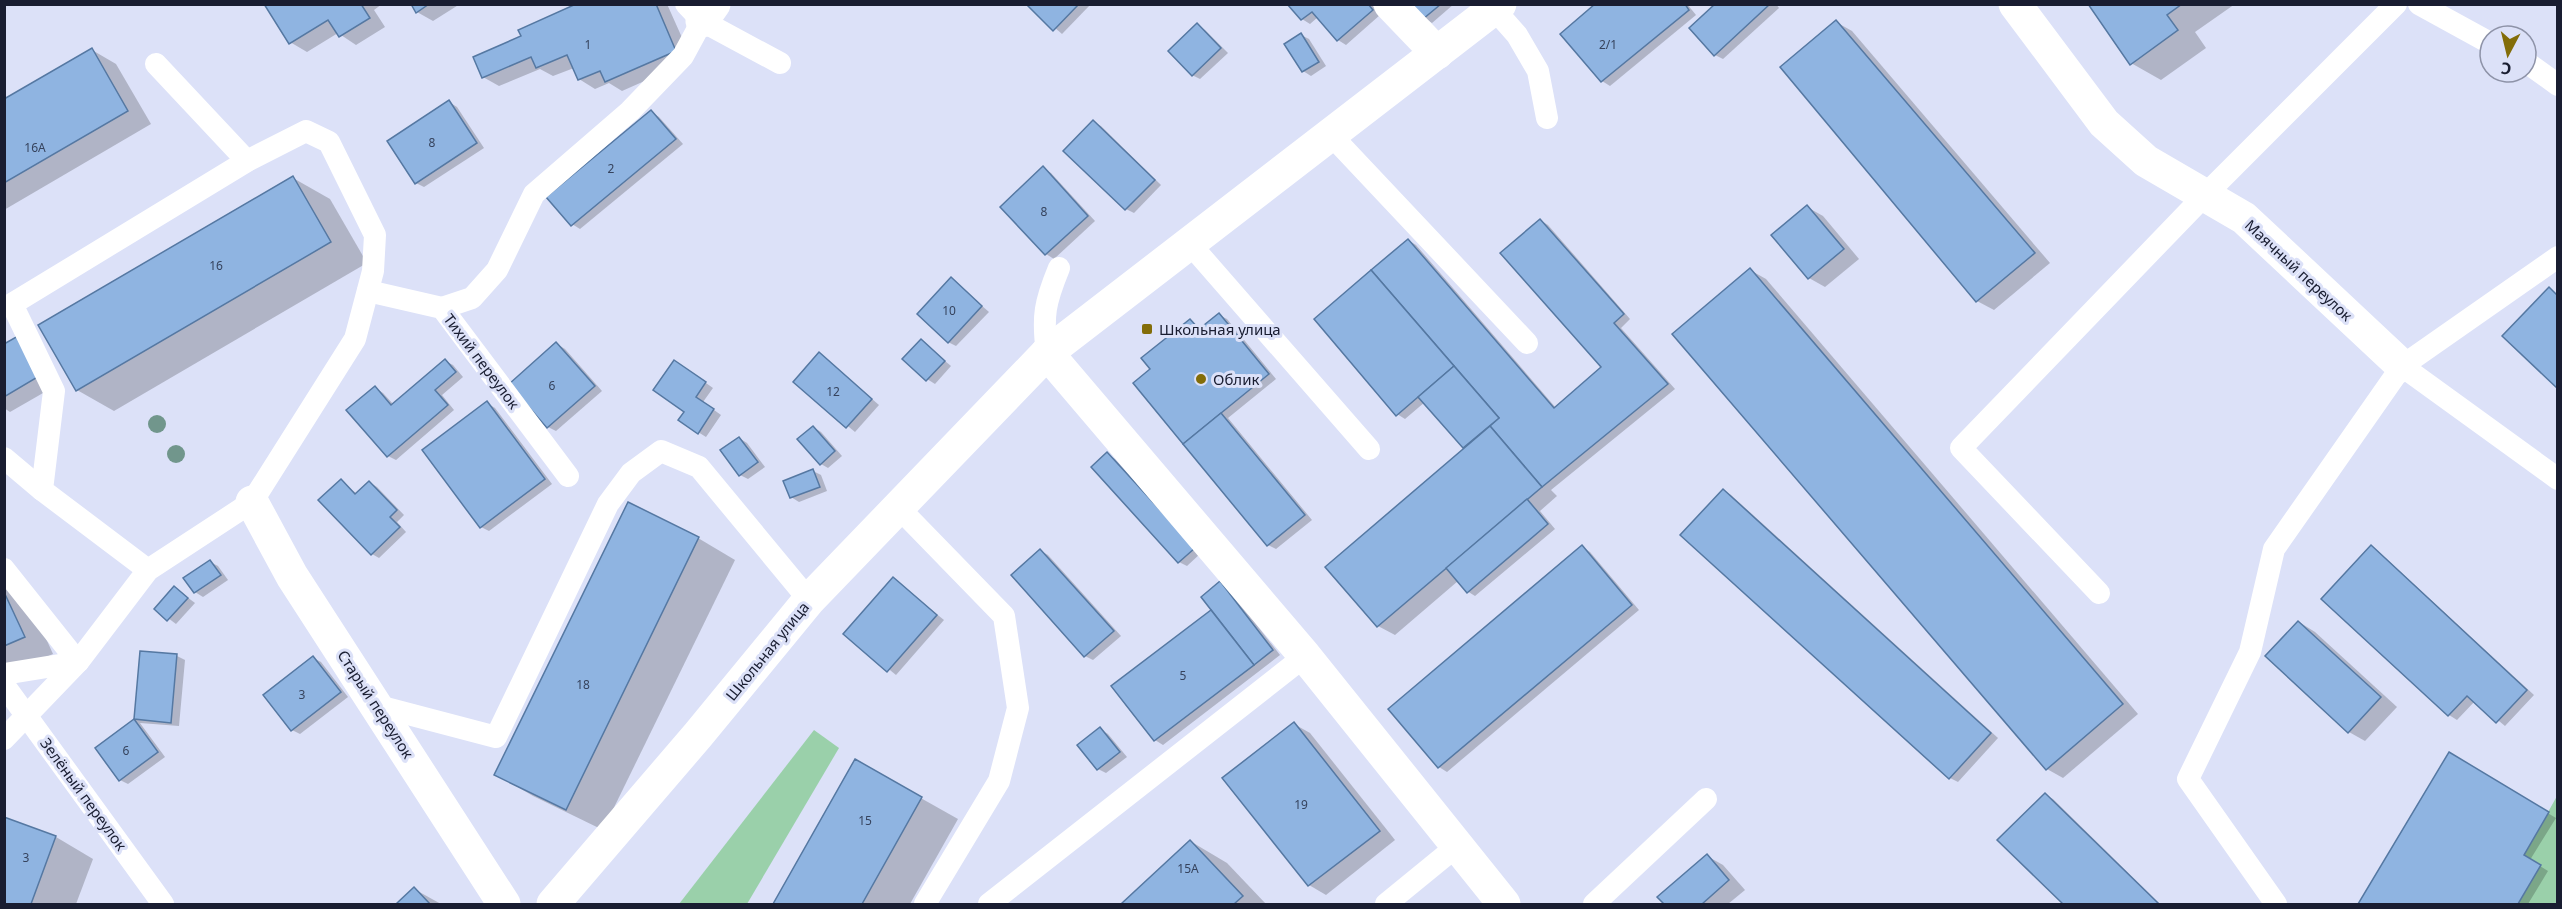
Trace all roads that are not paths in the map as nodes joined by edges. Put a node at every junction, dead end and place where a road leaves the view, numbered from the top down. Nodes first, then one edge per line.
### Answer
1 (1390, 4) edge
2 (2015, 4) edge
3 (2396, 4) edge
4 (2419, 4) edge
5 (1497, 7) edge
6 (701, 10) edge
7 (2478, 36) edge
8 (1437, 53) junction
9 (780, 63) dead end
10 (156, 64) dead end
11 (2538, 71) edge
12 (2558, 85) edge
13 (1547, 118) dead end
14 (1331, 135) junction
15 (247, 161) junction
16 (2205, 195) junction
17 (1190, 244) junction
18 (2558, 256) edge
19 (1059, 268) dead end
20 (368, 291) junction
21 (8, 307) edge
22 (442, 308) junction
23 (1527, 343) dead end
24 (1047, 353) junction
25 (2402, 366) junction
26 (1369, 449) dead end
27 (4, 458) edge
28 (568, 476) dead end
29 (2558, 479) edge
30 (42, 490) junction
31 (252, 502) junction
32 (898, 507) junction
33 (4, 569) edge
34 (148, 570) junction
35 (2099, 593) dead end
36 (809, 600) junction
37 (1305, 656) junction
38 (78, 662) junction
39 (4, 674) edge
40 (4, 684) edge
41 (378, 706) junction
42 (26, 714) junction
43 (4, 738) edge
44 (1706, 798) dead end
45 (1457, 846) junction
46 (164, 904) edge
47 (504, 904) edge
48 (553, 904) edge
49 (925, 904) edge
50 (989, 904) edge
51 (1386, 904) edge
52 (1504, 904) edge
53 (1594, 904) edge
54 (2277, 904) edge

1 - 8 street
2 - 16 street, Маячный переулок
3 - 16 lane
4 - 7 lane
5 - 8 street, Школьная улица
5 - 13 lane
6 - 9 lane
6 - 22 lane
8 - 14 street, Школьная улица
10 - 15 lane
11 - 12 lane
14 - 17 street, Школьная улица
14 - 23 lane
15 - 20 lane
15 - 21 lane
16 - 25 street, Маячный переулок
16 - 35 lane
17 - 24 street, Школьная улица
17 - 26 lane
18 - 25 lane
19 - 24 lane
20 - 22 lane, Тихий переулок
20 - 31 lane
21 - 30 lane
22 - 28 lane, Тихий переулок
24 - 32 street, Школьная улица
24 - 37 street
25 - 29 lane
25 - 54 lane
27 - 30 lane
30 - 34 lane
31 - 34 lane
31 - 41 street, Старый переулок
32 - 36 street, Школьная улица
32 - 49 lane
33 - 38 lane
34 - 38 lane
36 - 41 lane
36 - 48 street, Школьная улица
37 - 45 street
37 - 50 lane
38 - 39 lane
38 - 42 lane
40 - 42 lane, Зелёный переулок
41 - 47 street, Старый переулок
42 - 43 lane
42 - 46 lane, Зелёный переулок
44 - 53 lane
45 - 51 lane
45 - 52 street

